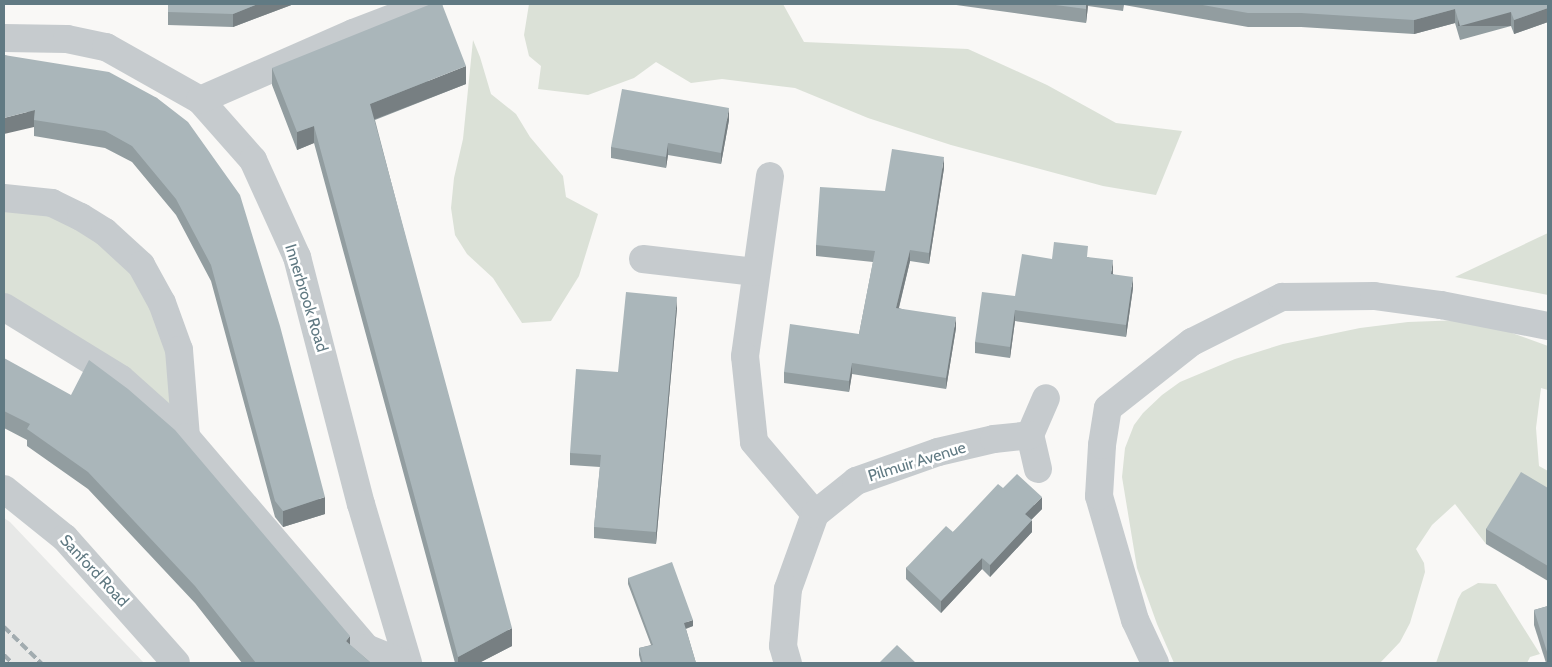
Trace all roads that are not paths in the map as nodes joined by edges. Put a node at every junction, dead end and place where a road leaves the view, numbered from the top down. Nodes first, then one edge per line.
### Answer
1 (429, 4) edge
2 (4, 38) edge
3 (200, 100) junction
4 (770, 176) dead end
5 (4, 198) edge
6 (643, 259) dead end
7 (755, 272) junction
8 (4, 307) edge
9 (1548, 326) edge
10 (1046, 398) dead end
11 (1030, 434) junction
12 (186, 437) junction
13 (1038, 469) dead end
14 (4, 488) edge
15 (815, 514) junction
16 (176, 663) edge
17 (402, 663) edge
18 (408, 663) edge
19 (788, 663) edge
20 (1155, 663) edge

1 - 3 street
2 - 3 street, Innerbrook Road
3 - 18 street, Innerbrook Road
4 - 7 street
5 - 12 street
6 - 7 street
7 - 15 street
8 - 12 street
9 - 20 street
10 - 11 street
11 - 13 street
11 - 15 street, Pilmuir Avenue
12 - 17 street
14 - 16 street, Sanford Road
15 - 19 street

